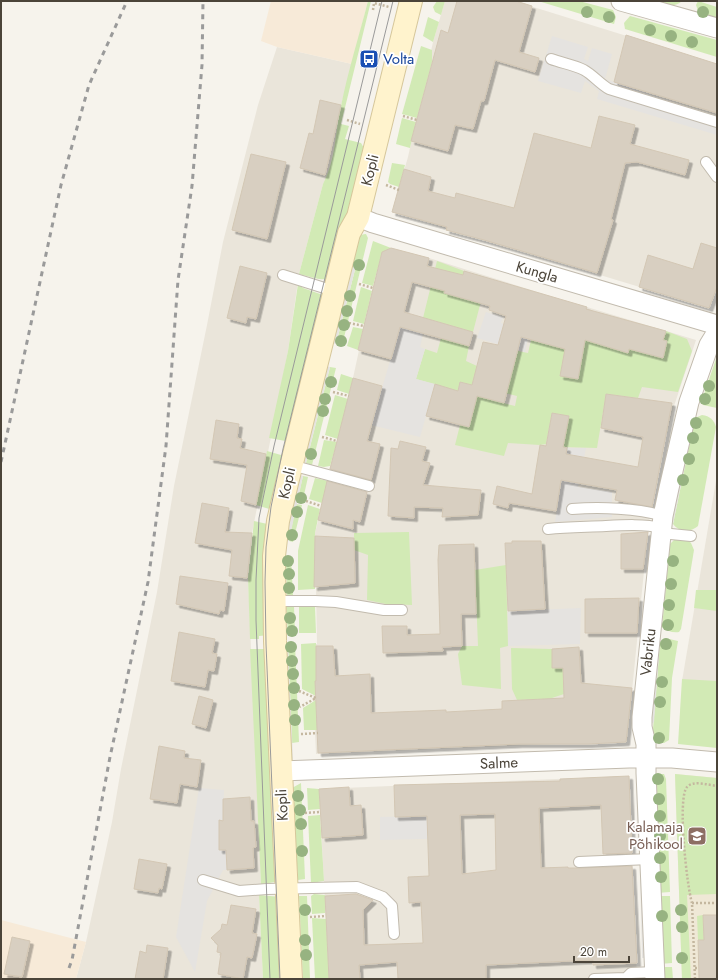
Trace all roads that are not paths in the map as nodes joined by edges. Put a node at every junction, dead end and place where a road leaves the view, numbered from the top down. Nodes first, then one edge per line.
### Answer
1 (411, 1) edge
2 (621, 1) edge
3 (717, 28) edge
4 (551, 59) dead end
5 (717, 122) edge
6 (706, 162) dead end
7 (717, 177) edge
8 (358, 217) junction
9 (284, 275) dead end
10 (334, 291) junction
11 (717, 325) edge
12 (717, 332) edge
13 (291, 465) junction
14 (369, 486) dead end
15 (572, 509) dead end
16 (662, 526) junction
17 (548, 529) dead end
18 (691, 536) dead end
19 (274, 602) junction
20 (402, 610) dead end
21 (647, 758) junction
22 (717, 762) edge
23 (281, 771) junction
24 (650, 859) junction
25 (578, 862) dead end
26 (203, 880) dead end
27 (287, 888) junction
28 (394, 934) dead end
29 (655, 976) edge
30 (291, 979) edge
31 (594, 979) edge

1 - 8 street, Kopli
2 - 3 street
4 - 5 lane
6 - 7 lane
8 - 10 street, Kopli
8 - 11 street, Kungla
9 - 10 lane
10 - 13 street, Kopli
12 - 16 street, Vabriku
13 - 14 lane
13 - 19 street, Kopli
15 - 16 lane
16 - 17 lane
16 - 18 lane
16 - 21 street, Vabriku
19 - 20 lane
19 - 23 street, Kopli
21 - 22 street, Salme
21 - 23 street, Salme
21 - 24 street, Vabriku
23 - 27 street, Kopli
24 - 25 lane
24 - 29 street, Vabriku
26 - 27 lane
27 - 28 lane
27 - 30 street, Kopli
29 - 31 lane

